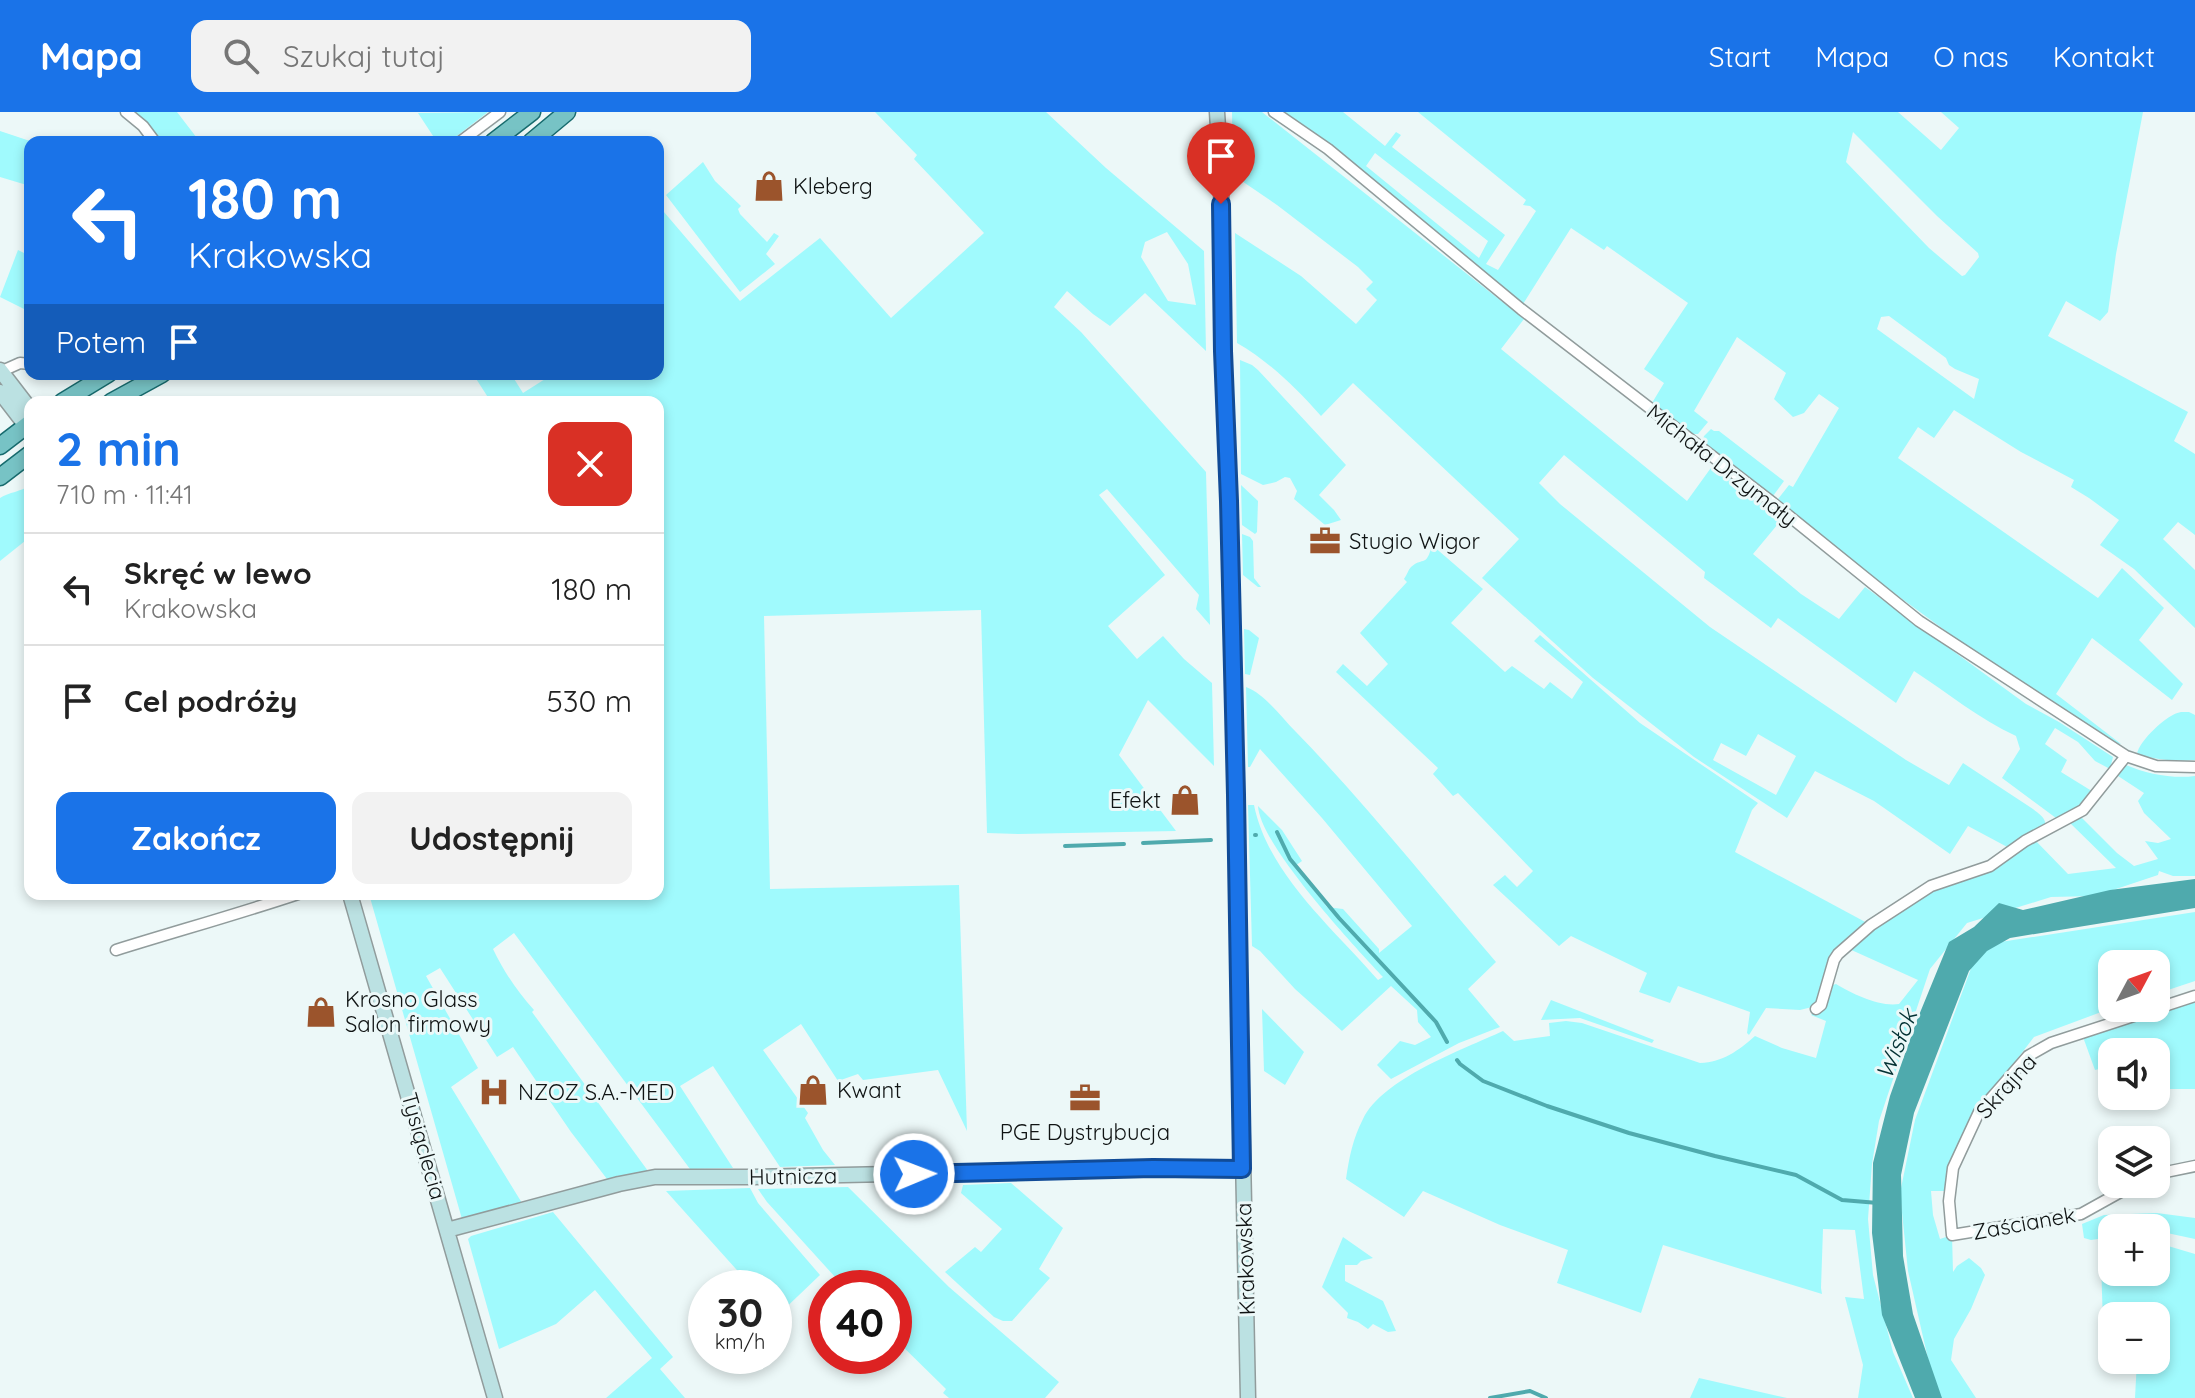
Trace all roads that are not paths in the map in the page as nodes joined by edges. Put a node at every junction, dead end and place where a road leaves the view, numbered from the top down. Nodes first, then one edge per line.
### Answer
1 (126, 112) edge
2 (500, 112) edge
3 (532, 112) edge
4 (567, 112) edge
5 (1217, 112) edge
6 (1274, 112) edge
7 (150, 136) edge
8 (468, 136) edge
9 (501, 136) edge
10 (538, 136) edge
11 (24, 363) edge
12 (1, 370) edge
13 (98, 380) edge
14 (151, 380) edge
15 (0, 392) edge
16 (72, 396) edge
17 (122, 396) edge
18 (24, 401) edge
19 (24, 421) edge
20 (24, 430) edge
21 (0, 446) edge
22 (24, 459) edge
23 (0, 477) edge
24 (2126, 756) junction
25 (2195, 767) edge
26 (278, 900) edge
27 (352, 900) edge
28 (116, 950) dead end
29 (2195, 996) edge
30 (1816, 1009) dead end
31 (2195, 1166) edge
32 (1242, 1169) junction
33 (2170, 1171) edge
34 (2110, 1198) edge
35 (447, 1230) junction
36 (1952, 1235) joint
37 (495, 1398) edge
38 (1248, 1398) edge

1 - 7 street
2 - 8 street
3 - 9 main road
4 - 10 main road
5 - 32 street, Krakowska
6 - 24 street, Michała Drzymały
11 - 12 street
12 - 18 street
13 - 16 main road
14 - 17 main road
15 - 19 street
20 - 21 main road
22 - 23 main road
24 - 25 street, Michała Drzymały
24 - 30 street
26 - 28 street
27 - 35 street, Tysiąclecia
29 - 36 street, Skrajna
31 - 33 street
32 - 35 street, Hutnicza
32 - 38 street, Krakowska
34 - 36 street, Zaścianek
35 - 37 street, Tysiąclecia

